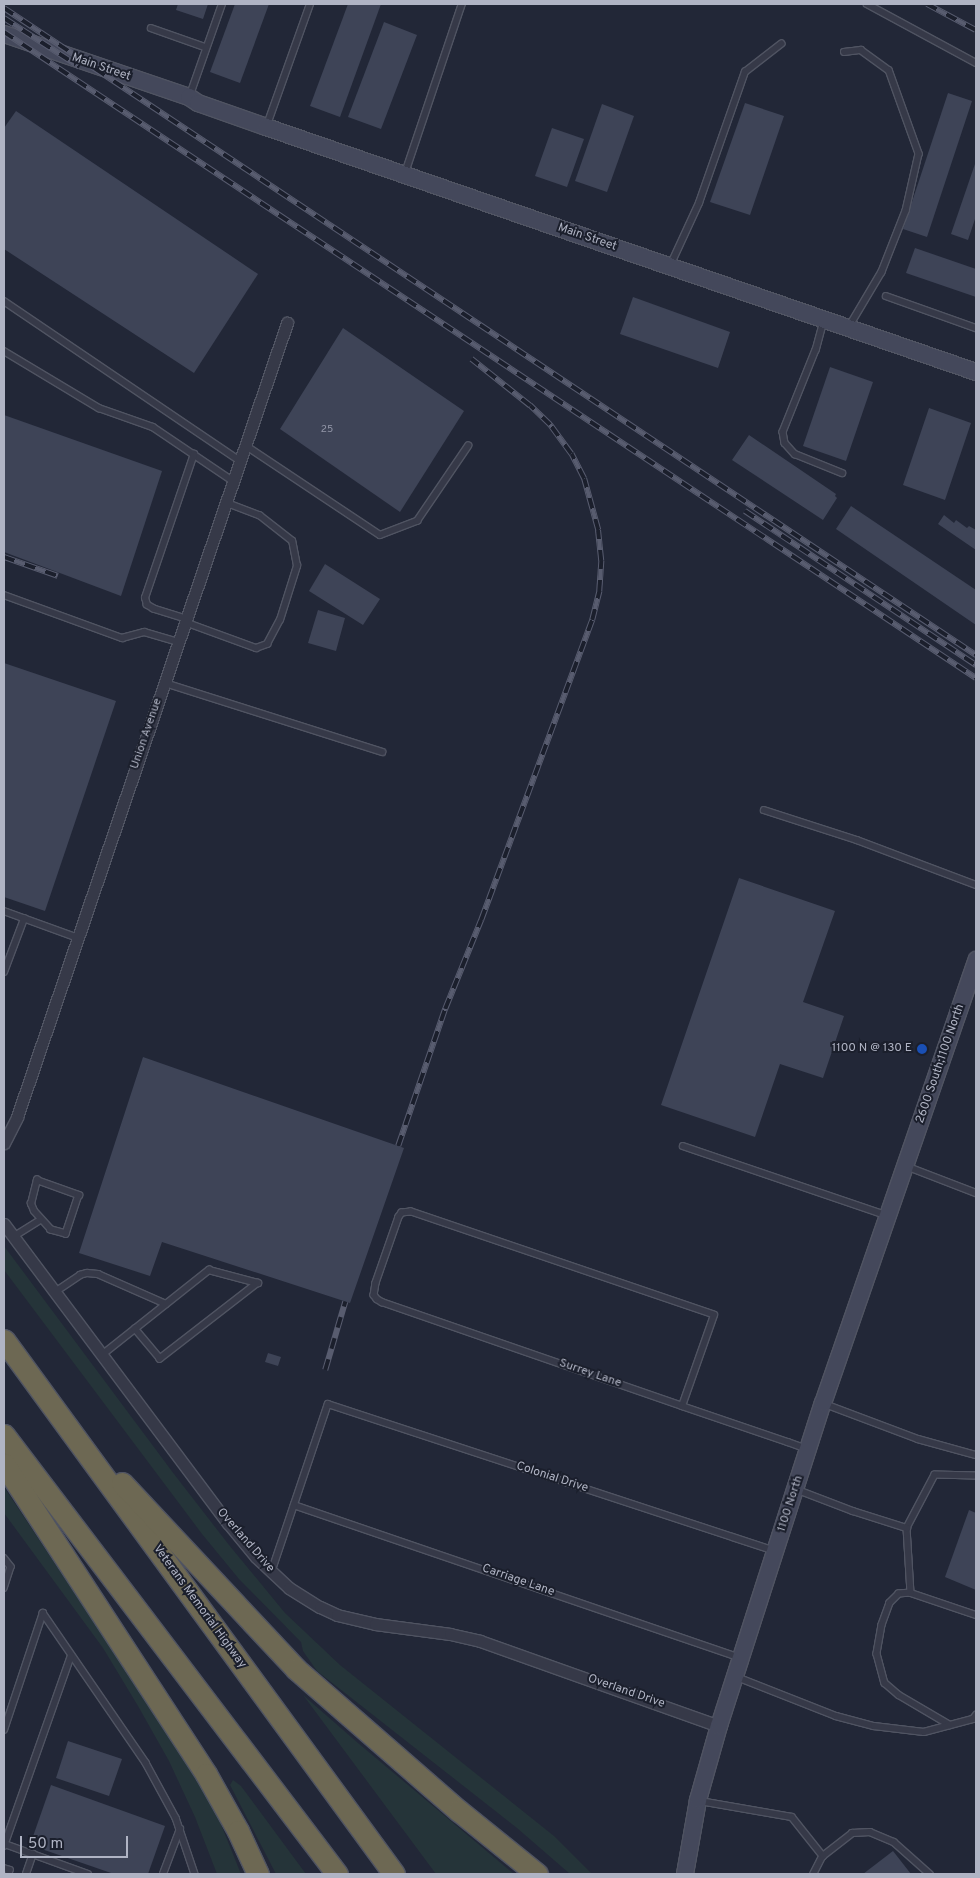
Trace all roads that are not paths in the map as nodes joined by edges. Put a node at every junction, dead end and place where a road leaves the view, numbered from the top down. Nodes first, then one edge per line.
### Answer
1 (222, 4) edge
2 (310, 4) edge
3 (462, 4) edge
4 (866, 4) edge
5 (151, 28) dead end
6 (4, 34) edge
7 (4, 42) edge
8 (781, 44) dead end
9 (205, 47) junction
10 (844, 52) dead end
11 (976, 63) edge
12 (194, 100) junction
13 (266, 127) junction
14 (404, 175) junction
15 (670, 266) junction
16 (886, 296) dead end
17 (4, 301) edge
18 (824, 319) junction
19 (287, 323) dead end
20 (848, 328) junction
21 (976, 328) edge
22 (4, 351) edge
23 (976, 370) edge
24 (245, 445) junction
25 (468, 446) dead end
26 (194, 454) junction
27 (240, 461) junction
28 (842, 473) dead end
29 (233, 481) junction
30 (226, 503) junction
31 (4, 595) edge
32 (186, 621) junction
33 (178, 642) junction
34 (165, 683) junction
35 (382, 752) dead end
36 (764, 810) dead end
37 (976, 885) edge
38 (4, 911) edge
39 (24, 919) junction
40 (78, 938) junction
41 (976, 960) edge
42 (4, 972) edge
43 (973, 981) edge
44 (915, 1139) joint
45 (4, 1143) edge
46 (683, 1146) dead end
47 (905, 1166) junction
48 (976, 1193) edge
49 (888, 1216) junction
50 (40, 1220) junction
51 (4, 1224) edge
52 (13, 1237) junction
53 (55, 1292) junction
54 (166, 1304) junction
55 (134, 1329) junction
56 (4, 1340) edge
57 (102, 1355) junction
58 (824, 1403) junction
59 (682, 1406) junction
60 (66, 1426) junction
61 (4, 1434) edge
62 (808, 1449) junction
63 (976, 1455) edge
64 (4, 1464) edge
65 (976, 1476) edge
66 (796, 1489) junction
67 (294, 1505) junction
68 (907, 1528) junction
69 (775, 1552) junction
70 (4, 1558) edge
71 (271, 1573) junction
72 (4, 1588) edge
73 (911, 1593) junction
74 (976, 1615) edge
75 (71, 1656) junction
76 (741, 1657) junction
77 (735, 1676) junction
78 (976, 1715) edge
79 (719, 1726) junction
80 (950, 1726) junction
81 (4, 1730) edge
82 (698, 1800) junction
83 (180, 1829) junction
84 (4, 1845) edge
85 (33, 1854) junction
86 (823, 1856) junction
87 (4, 1868) edge
88 (9, 1874) edge
89 (26, 1874) edge
90 (88, 1874) edge
91 (163, 1874) edge
92 (195, 1874) edge
93 (258, 1874) edge
94 (337, 1874) edge
95 (394, 1874) edge
96 (537, 1874) edge
97 (685, 1874) edge
98 (814, 1874) edge
99 (930, 1874) edge

1 - 9 lane
2 - 13 lane
3 - 14 lane
4 - 11 lane
5 - 9 lane
6 - 12 street, Main Street
7 - 12 street, Main Street
8 - 15 lane
9 - 12 lane
10 - 20 lane
12 - 13 street, Main Street
13 - 14 street, Main Street
14 - 15 street, Main Street
15 - 18 street, Main Street
16 - 21 lane
17 - 27 lane
18 - 20 street, Main Street
18 - 28 lane
19 - 24 street, Union Avenue
20 - 23 street, Main Street
22 - 26 lane
24 - 25 lane
24 - 27 street, Union Avenue
26 - 29 lane
26 - 32 lane
27 - 29 street, Union Avenue
29 - 30 street, Union Avenue
30 - 32 street, Union Avenue
30 - 32 lane
31 - 33 lane
32 - 33 street, Union Avenue
33 - 34 street, Union Avenue
34 - 35 lane
34 - 40 street, Union Avenue
36 - 37 lane
38 - 39 lane
39 - 40 lane
39 - 42 lane
40 - 45 street, Union Avenue
41 - 43 street, 2600 South;1100 North
43 - 44 street, 2600 South;1100 North
44 - 47 street, 1100 North
46 - 49 lane
47 - 48 lane
47 - 49 street, 1100 North
49 - 58 street, 1100 North
50 - 50 lane
50 - 52 lane
51 - 52 street, Overland Drive
52 - 53 street, Overland Drive
53 - 54 lane
53 - 57 street, Overland Drive
54 - 55 lane
54 - 55 lane
55 - 57 lane
56 - 60 highway, Veterans Memorial Highway
57 - 71 street, Overland Drive
58 - 62 street, 1100 North
58 - 63 lane
59 - 59 lane, Surrey Lane
59 - 62 lane, Surrey Lane
60 - 95 highway, Veterans Memorial Highway
60 - 96 highway
61 - 94 highway
62 - 66 street, 1100 North
64 - 93 highway
65 - 68 lane
66 - 68 lane
66 - 69 street, 1100 North
67 - 69 lane, Colonial Drive
67 - 71 lane
67 - 76 lane, Carriage Lane
68 - 73 lane
69 - 76 street, 1100 North
70 - 72 lane
71 - 79 street, Overland Drive
73 - 74 lane
73 - 80 lane
75 - 81 lane
75 - 83 lane
75 - 84 lane
76 - 77 street, 1100 North
77 - 79 street, 1100 North
77 - 80 lane
78 - 80 lane
79 - 82 street, 1100 North
82 - 86 lane
82 - 97 street, 1100 North
83 - 91 lane
83 - 92 lane
84 - 85 lane
85 - 89 lane
85 - 90 lane
86 - 98 lane
86 - 99 lane
87 - 88 lane

